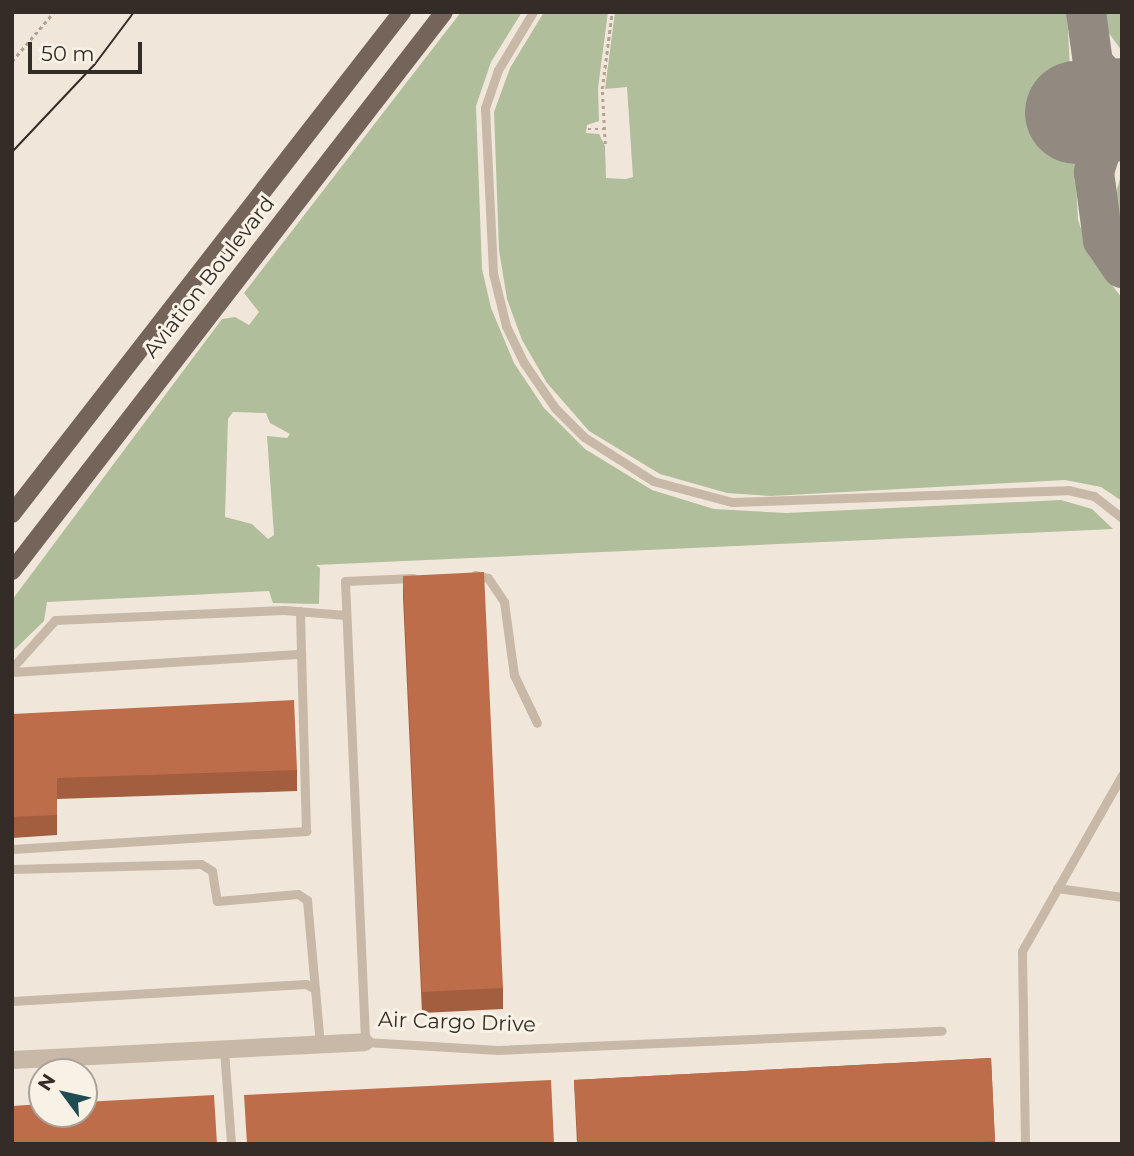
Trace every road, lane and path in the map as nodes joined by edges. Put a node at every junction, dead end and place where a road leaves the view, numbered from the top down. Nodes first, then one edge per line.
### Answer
1 (54, 12) edge
2 (402, 12) edge
3 (444, 12) edge
4 (533, 12) edge
5 (611, 12) edge
6 (12, 61) edge
7 (587, 129) dead end
8 (604, 129) junction
9 (605, 144) dead end
10 (12, 514) edge
11 (1122, 518) edge
12 (12, 571) edge
13 (464, 575) edge
14 (422, 577) edge
15 (300, 611) junction
16 (346, 615) junction
17 (301, 654) junction
18 (12, 670) edge
19 (537, 723) dead end
20 (1122, 775) edge
21 (12, 849) edge
22 (12, 869) edge
23 (1057, 888) junction
24 (1122, 897) edge
25 (315, 989) junction
26 (12, 1001) edge
27 (942, 1031) dead end
28 (365, 1042) junction
29 (320, 1045) junction
30 (224, 1050) junction
31 (12, 1060) edge
32 (232, 1144) edge
33 (1025, 1144) edge

1 - 6 path
2 - 10 main road, Aviation Boulevard
3 - 12 main road, Aviation Boulevard
4 - 11 lane
5 - 8 path
7 - 8 path
8 - 9 path
13 - 19 lane
14 - 16 lane
15 - 16 lane
15 - 17 lane
15 - 18 lane
16 - 28 lane
17 - 18 lane
17 - 21 lane
20 - 23 lane
22 - 25 lane
23 - 24 lane
23 - 33 lane
25 - 26 lane
25 - 29 lane
27 - 28 lane, Air Cargo Drive
28 - 29 street, Air Cargo Drive
29 - 30 street, Air Cargo Drive
30 - 31 street, Air Cargo Drive
30 - 32 lane

